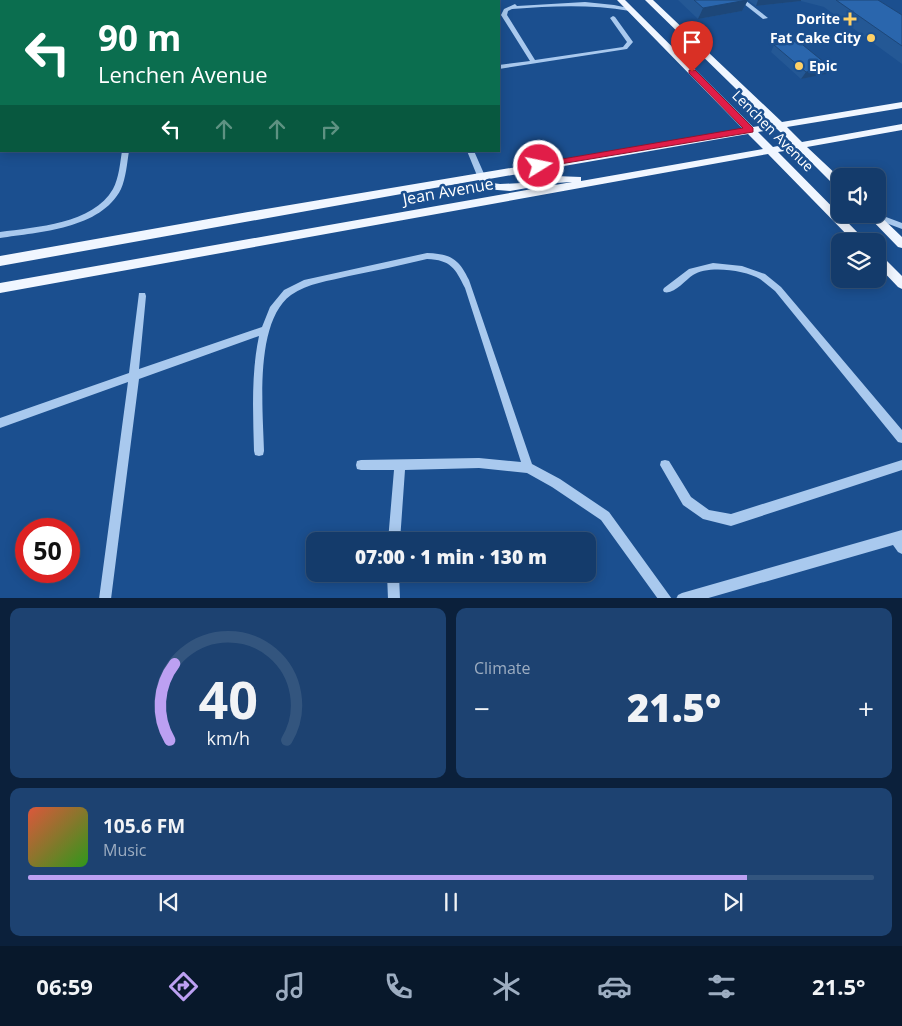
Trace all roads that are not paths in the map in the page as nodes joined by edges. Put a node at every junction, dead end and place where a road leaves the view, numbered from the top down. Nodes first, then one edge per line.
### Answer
1 (538, 0) edge
2 (621, 0) edge
3 (742, 0) edge
4 (651, 1) edge
5 (510, 8) junction
6 (630, 9) junction
7 (613, 18) dead end
8 (765, 18) dead end
9 (534, 62) junction
10 (500, 67) edge
11 (902, 105) edge
12 (779, 125) junction
13 (902, 127) edge
14 (750, 130) junction
15 (800, 145) junction
16 (772, 151) junction
17 (126, 152) edge
18 (470, 152) edge
19 (831, 175) edge
20 (482, 176) junction
21 (588, 182) junction
22 (886, 220) edge
23 (881, 223) edge
24 (902, 226) edge
25 (852, 233) edge
26 (0, 235) edge
27 (902, 244) edge
28 (0, 261) edge
29 (886, 267) edge
30 (902, 284) edge
31 (0, 288) edge
32 (667, 290) dead end
33 (142, 296) dead end
34 (264, 330) junction
35 (134, 376) junction
36 (0, 423) edge
37 (902, 438) edge
38 (258, 451) dead end
39 (361, 465) dead end
40 (400, 465) junction
41 (664, 465) dead end
42 (902, 465) edge
43 (528, 468) junction
44 (395, 532) edge
45 (900, 540) edge
46 (393, 582) edge
47 (105, 598) edge
48 (394, 598) edge
49 (666, 598) edge
50 (682, 598) edge

1 - 5 street
2 - 6 main road, Lenchen Avenue
3 - 8 street
4 - 12 main road, Lenchen Avenue
5 - 6 street
5 - 9 street
6 - 14 main road, Lenchen Avenue
7 - 9 street
9 - 10 street
11 - 12 main road, Jean Avenue
12 - 14 main road, Jean Avenue
12 - 15 main road, Lenchen Avenue
13 - 15 main road, Jean Avenue
14 - 16 main road, Lenchen Avenue
14 - 20 main road, Jean Avenue
15 - 16 main road, Jean Avenue
15 - 19 main road, Lenchen Avenue
16 - 21 main road, Jean Avenue
16 - 25 main road, Lenchen Avenue
17 - 26 street
18 - 20 street
20 - 21 main road
20 - 28 main road, Jean Avenue
21 - 31 main road, Jean Avenue
22 - 24 street
23 - 27 main road
29 - 30 main road
32 - 37 street
33 - 35 street
34 - 35 street
34 - 38 street
34 - 43 street
35 - 36 street
35 - 47 street
39 - 40 street
40 - 43 street
40 - 44 street
41 - 42 street
43 - 49 street
45 - 50 street
46 - 48 street

